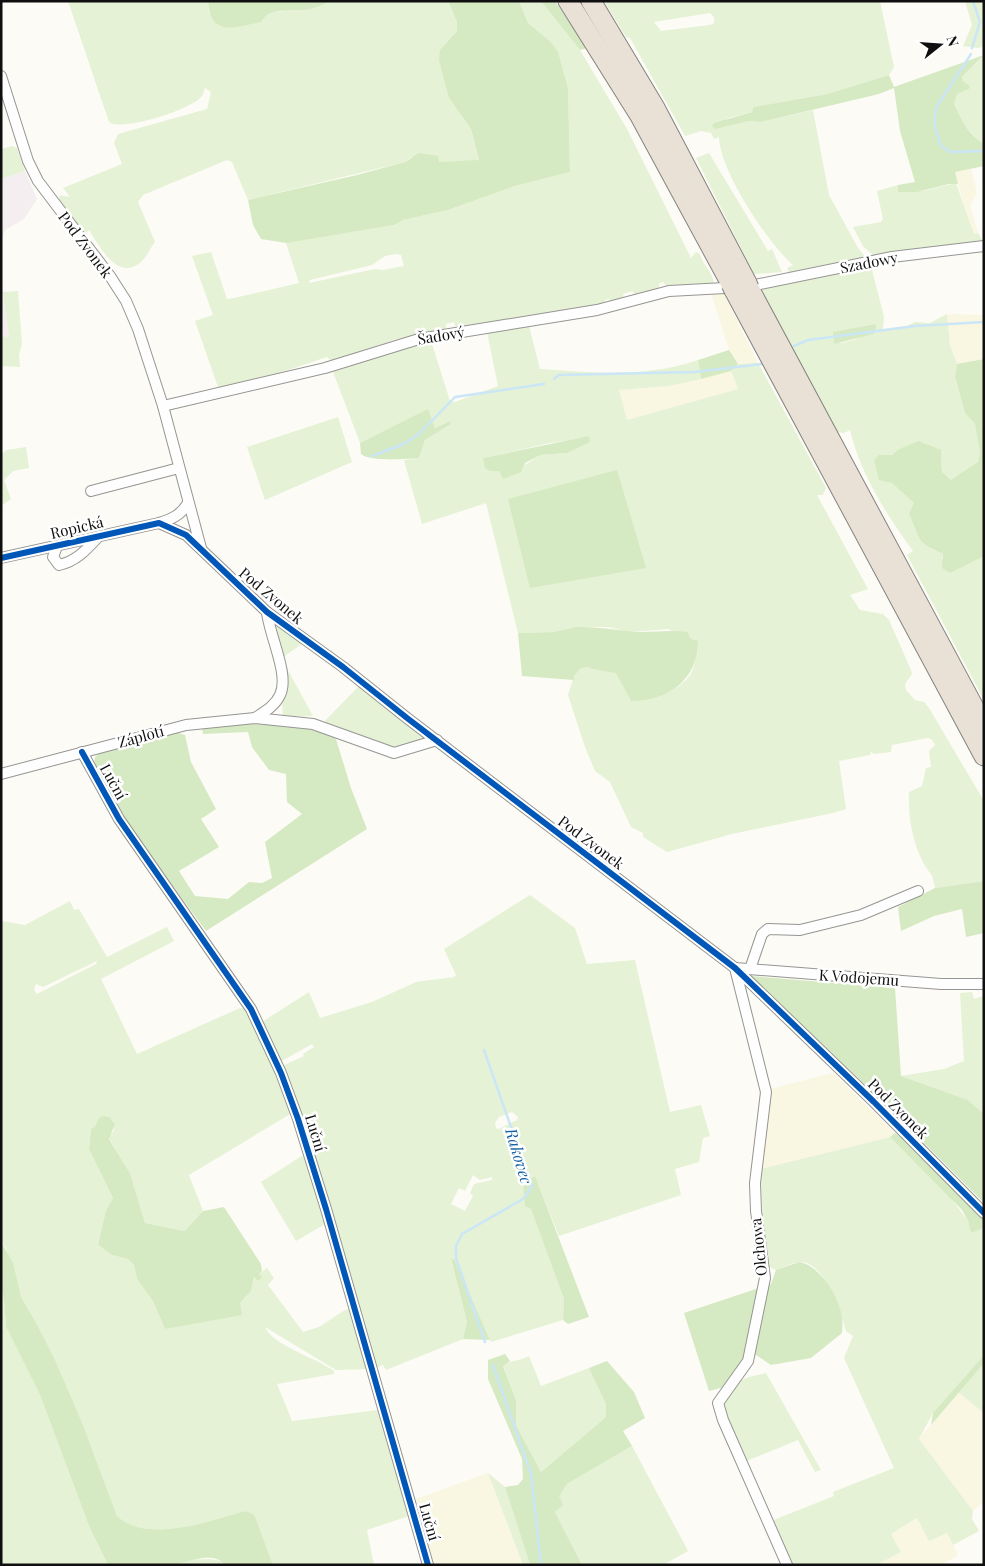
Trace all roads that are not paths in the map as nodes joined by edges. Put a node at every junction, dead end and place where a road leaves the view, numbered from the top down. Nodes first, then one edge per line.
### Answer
1 (568, 1) edge
2 (591, 1) edge
3 (1, 76) edge
4 (984, 246) edge
5 (740, 286) junction
6 (162, 406) junction
7 (179, 468) junction
8 (92, 491) dead end
9 (188, 503) junction
10 (159, 523) junction
11 (99, 536) junction
12 (57, 546) junction
13 (201, 550) junction
14 (1, 558) edge
15 (267, 612) junction
16 (255, 718) junction
17 (984, 726) edge
18 (437, 740) junction
19 (82, 752) junction
20 (984, 756) edge
21 (1, 774) edge
22 (918, 891) dead end
23 (735, 968) junction
24 (750, 969) junction
25 (984, 984) edge
26 (984, 1213) edge
27 (428, 1565) edge
28 (787, 1565) edge

1 - 5 highway
2 - 5 highway
3 - 6 street, Pod Zvonek
4 - 5 street, Szadowy
5 - 6 street, Šadový
5 - 17 highway
5 - 20 highway
6 - 7 street, Pod Zvonek
7 - 8 street
7 - 9 street, Pod Zvonek
9 - 10 street
9 - 13 street, Pod Zvonek
10 - 11 street, Ropická
10 - 13 street, Pod Zvonek
11 - 12 street, Ropická
11 - 12 street
12 - 14 street, Ropická
13 - 15 street, Pod Zvonek
15 - 16 street
15 - 18 street, Pod Zvonek
16 - 18 street, Záplotí
16 - 19 street, Záplotí
18 - 23 street, Pod Zvonek
19 - 21 street, Záplotí
19 - 27 street, Luční
22 - 24 street
23 - 24 street, K Vodojemu
23 - 26 street, Pod Zvonek
23 - 28 street, Olchowa
24 - 25 street, K Vodojemu

